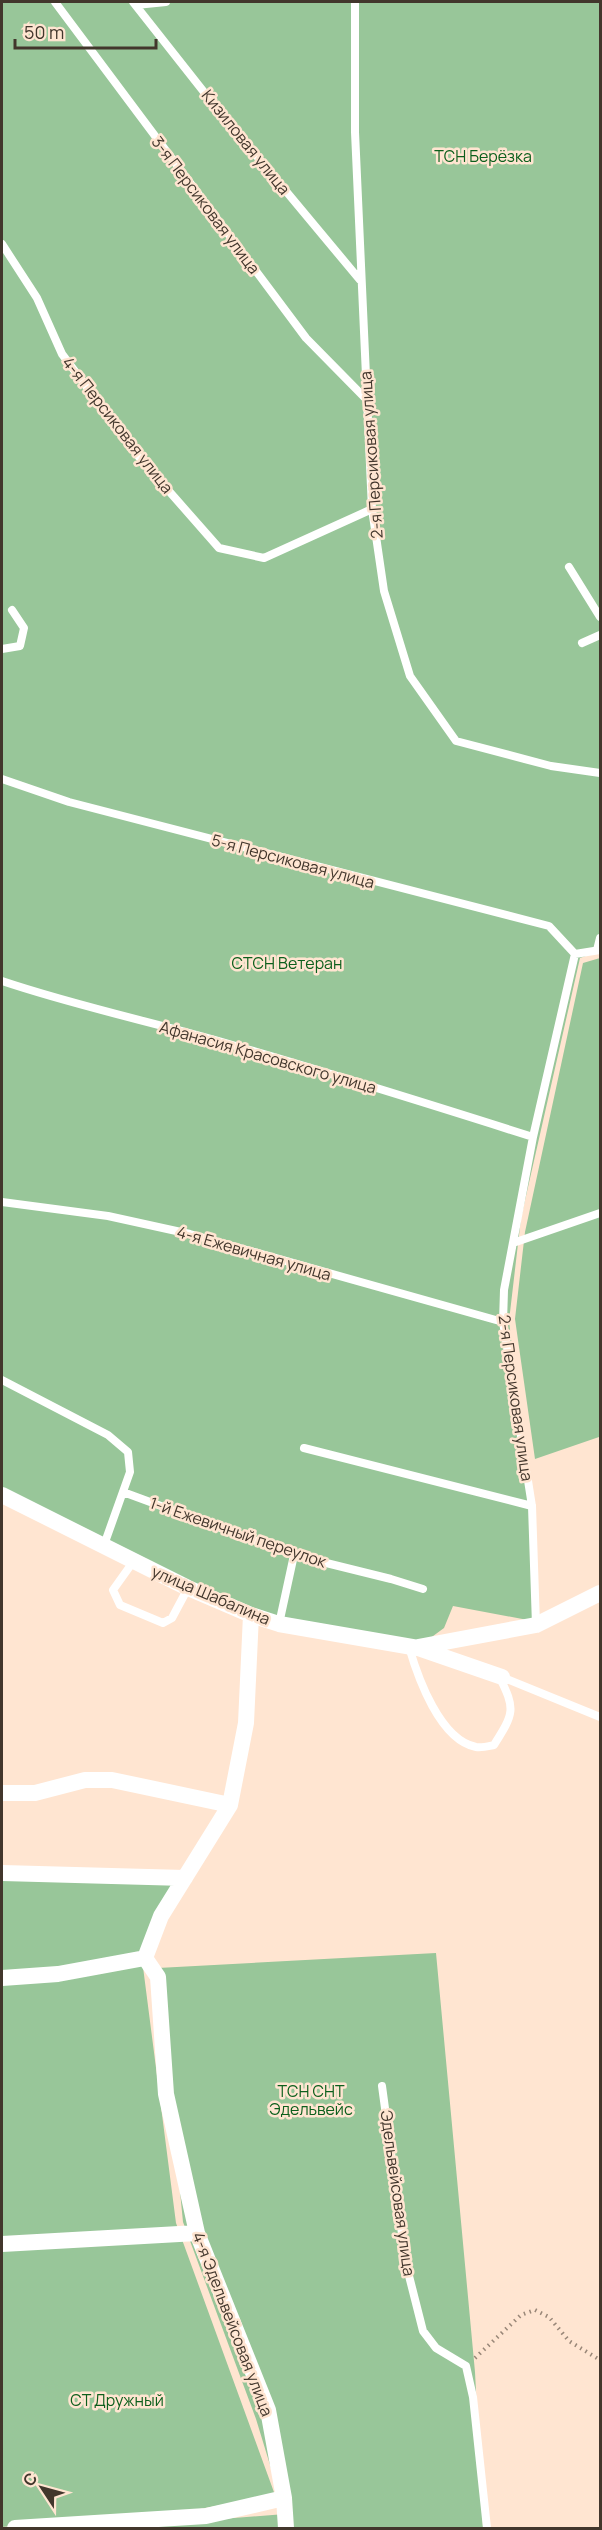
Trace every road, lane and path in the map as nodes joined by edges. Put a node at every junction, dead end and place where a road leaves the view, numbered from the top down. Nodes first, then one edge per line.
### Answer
1 (55, 2) edge
2 (166, 2) edge
3 (355, 2) edge
4 (135, 3) edge
5 (2, 244) edge
6 (360, 280) junction
7 (367, 400) junction
8 (372, 509) junction
9 (569, 567) dead end
10 (12, 610) dead end
11 (600, 617) edge
12 (600, 635) edge
13 (582, 643) dead end
14 (2, 649) edge
15 (600, 773) edge
16 (2, 779) edge
17 (600, 938) edge
18 (599, 950) edge
19 (575, 954) junction
20 (2, 981) edge
21 (533, 1137) junction
22 (2, 1202) edge
23 (600, 1213) edge
24 (513, 1243) junction
25 (503, 1322) junction
26 (2, 1380) edge
27 (304, 1448) dead end
28 (123, 1492) junction
29 (2, 1495) edge
30 (532, 1506) junction
31 (104, 1545) junction
32 (294, 1555) junction
33 (133, 1562) junction
34 (188, 1588) junction
35 (423, 1590) dead end
36 (600, 1593) edge
37 (251, 1616) junction
38 (279, 1623) junction
39 (536, 1625) junction
40 (413, 1647) junction
41 (501, 1676) junction
42 (600, 1717) edge
43 (2, 1793) edge
44 (230, 1805) junction
45 (2, 1873) edge
46 (185, 1878) junction
47 (145, 1958) junction
48 (2, 1978) edge
49 (382, 2086) dead end
50 (197, 2233) junction
51 (2, 2244) edge
52 (600, 2360) edge
53 (466, 2366) junction
54 (284, 2498) junction
55 (15, 2529) edge
56 (286, 2529) edge
57 (487, 2529) edge

1 - 7 lane, 3-я Персиковая улица
2 - 4 lane
3 - 6 lane, 2-я Персиковая улица
4 - 6 lane, Кизиловая улица
5 - 8 lane, 4-я Персиковая улица
6 - 7 lane, 2-я Персиковая улица
7 - 8 lane, 2-я Персиковая улица
8 - 15 lane, 2-я Персиковая улица
9 - 11 lane
10 - 14 lane
12 - 13 lane
16 - 19 lane, 5-я Персиковая улица
17 - 18 lane
18 - 19 lane
19 - 21 lane, 2-я Персиковая улица
20 - 21 lane, Афанасия Красовского улица
21 - 24 lane, 2-я Персиковая улица
22 - 25 lane, 4-я Ежевичная улица
23 - 24 lane
24 - 25 lane, 2-я Персиковая улица
25 - 30 lane, 2-я Персиковая улица
26 - 28 lane
27 - 30 lane
28 - 31 lane
28 - 32 lane, 1-й Ежевичный переулок
29 - 31 street, улица Шабалина
30 - 39 lane, 2-я Персиковая улица
31 - 33 street, улица Шабалина
32 - 35 lane, 1-й Ежевичный переулок
32 - 38 lane
33 - 34 street, улица Шабалина
33 - 34 lane
34 - 37 street, улица Шабалина
36 - 39 street
37 - 38 street, улица Шабалина
37 - 44 street
38 - 40 street, улица Шабалина
39 - 40 street
40 - 41 street, улица Шабалина
40 - 41 lane
41 - 42 lane
43 - 44 street
44 - 46 street
45 - 46 street
46 - 47 street
47 - 48 street
47 - 50 street, 4-я Эдельвейсовая улица
49 - 53 lane, Эдельвейсовая улица
50 - 51 street
50 - 54 street, 4-я Эдельвейсовая улица
52 - 53 path
53 - 57 lane
54 - 55 street
54 - 56 street, 4-я Эдельвейсовая улица

